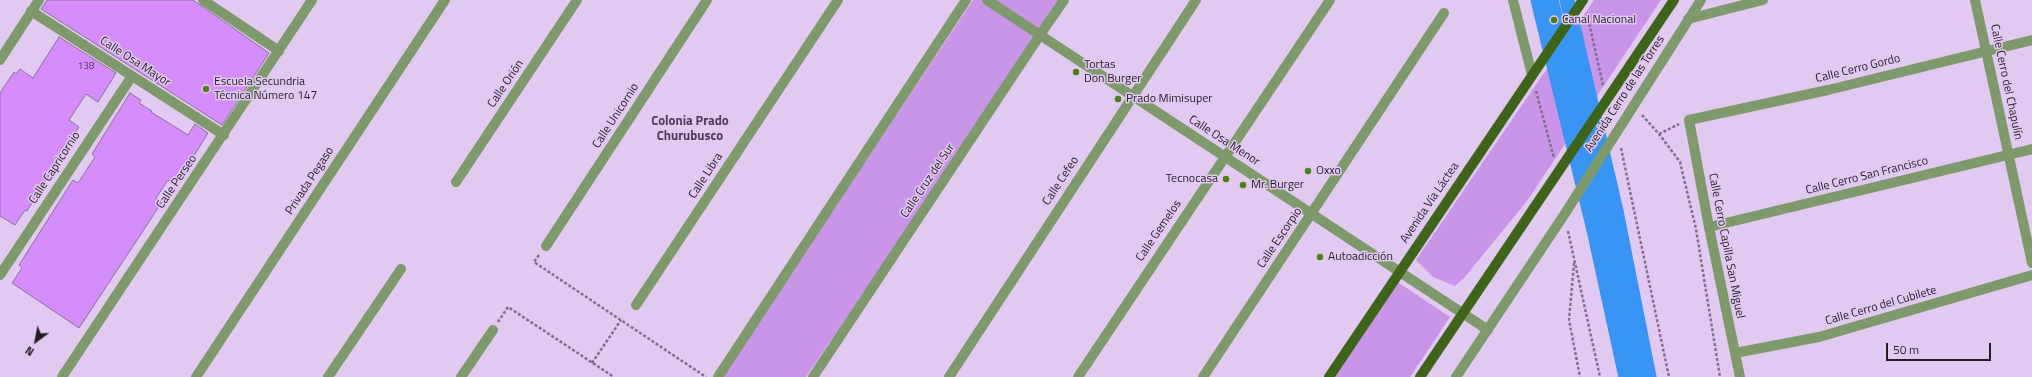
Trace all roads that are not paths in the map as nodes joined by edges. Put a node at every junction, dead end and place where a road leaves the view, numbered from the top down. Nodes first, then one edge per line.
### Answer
1 (39, 0) edge
2 (203, 0) edge
3 (312, 0) edge
4 (445, 0) edge
5 (577, 0) edge
6 (708, 0) edge
7 (838, 0) edge
8 (966, 0) edge
9 (987, 0) edge
10 (1064, 0) edge
11 (1196, 0) edge
12 (1330, 0) edge
13 (1514, 0) edge
14 (1674, 0) edge
15 (1701, 0) edge
16 (1763, 0) edge
17 (1975, 0) edge
18 (1582, 5) edge
19 (31, 11) junction
20 (1444, 13) dead end
21 (1688, 19) junction
22 (1040, 35) junction
23 (2032, 40) edge
24 (279, 51) junction
25 (1986, 51) junction
26 (0, 60) edge
27 (1532, 75) junction
28 (132, 76) junction
29 (1133, 96) junction
30 (1689, 120) joint
31 (224, 134) junction
32 (2032, 149) edge
33 (2009, 155) junction
34 (1224, 157) junction
35 (456, 182) dead end
36 (1312, 214) junction
37 (1709, 227) junction
38 (546, 246) road end
39 (2032, 263) edge
40 (401, 268) dead end
41 (1399, 272) junction
42 (0, 275) edge
43 (2032, 275) edge
44 (636, 305) dead end
45 (1462, 313) junction
46 (493, 330) road end
47 (1488, 330) junction
48 (1735, 353) junction
49 (62, 377) edge
50 (196, 377) edge
51 (328, 377) edge
52 (461, 377) edge
53 (718, 377) edge
54 (813, 377) edge
55 (949, 377) edge
56 (1078, 377) edge
57 (1203, 377) edge
58 (1329, 377) edge
59 (1420, 377) edge
60 (1456, 377) edge
61 (1740, 377) edge

1 - 19 street
2 - 24 street
3 - 24 street, Calle Perseo
4 - 50 street, Privada Pegaso
5 - 35 street, Calle Orión
6 - 38 street, Calle Unicornio
7 - 44 street, Calle Libra
8 - 53 street
9 - 22 street, Calle Osa Menor
10 - 22 street, Calle Cruz del Sur
11 - 29 street, Calle Cefeo
12 - 34 street, Calle Gemelos
13 - 27 street
14 - 45 main road, Avenida Cerro de las Torres
15 - 21 street, Avenida Cerro de las Torres
16 - 21 street
17 - 25 street, Calle Cerro del Chapulín
18 - 27 main road, Avenida Vía Láctea
19 - 26 street
19 - 28 street, Calle Osa Mayor
20 - 36 street, Calle Escorpio
21 - 47 street, Avenida Cerro de las Torres
22 - 29 street, Calle Osa Menor
22 - 54 street, Calle Cruz del Sur
23 - 25 street, Calle Cerro Gordo
24 - 31 street, Calle Perseo
25 - 30 street, Calle Cerro Gordo
25 - 33 street, Calle Cerro del Chapulín
27 - 41 main road, Avenida Vía Láctea
28 - 31 street, Calle Osa Mayor
28 - 42 street, Calle Capricornio
29 - 34 street, Calle Osa Menor
29 - 55 street, Calle Cefeo
30 - 37 street, Calle Cerro Capilla San Miguel
31 - 49 street, Calle Perseo
32 - 33 street, Calle Cerro San Francisco
33 - 37 street, Calle Cerro San Francisco
33 - 39 street, Calle Cerro del Chapulín
34 - 36 street, Calle Osa Menor
34 - 56 street, Calle Gemelos
36 - 41 street, Calle Osa Menor
36 - 57 street, Calle Escorpio
37 - 48 street, Calle Cerro Capilla San Miguel
40 - 51 street
41 - 45 street, Calle Osa Menor
41 - 58 main road, Avenida Vía Láctea
43 - 48 street, Calle Cerro del Cubilete
45 - 47 street, Calle Osa Menor
45 - 59 main road
46 - 52 street
47 - 60 street
48 - 61 street, Calle Cerro Capilla San Miguel

